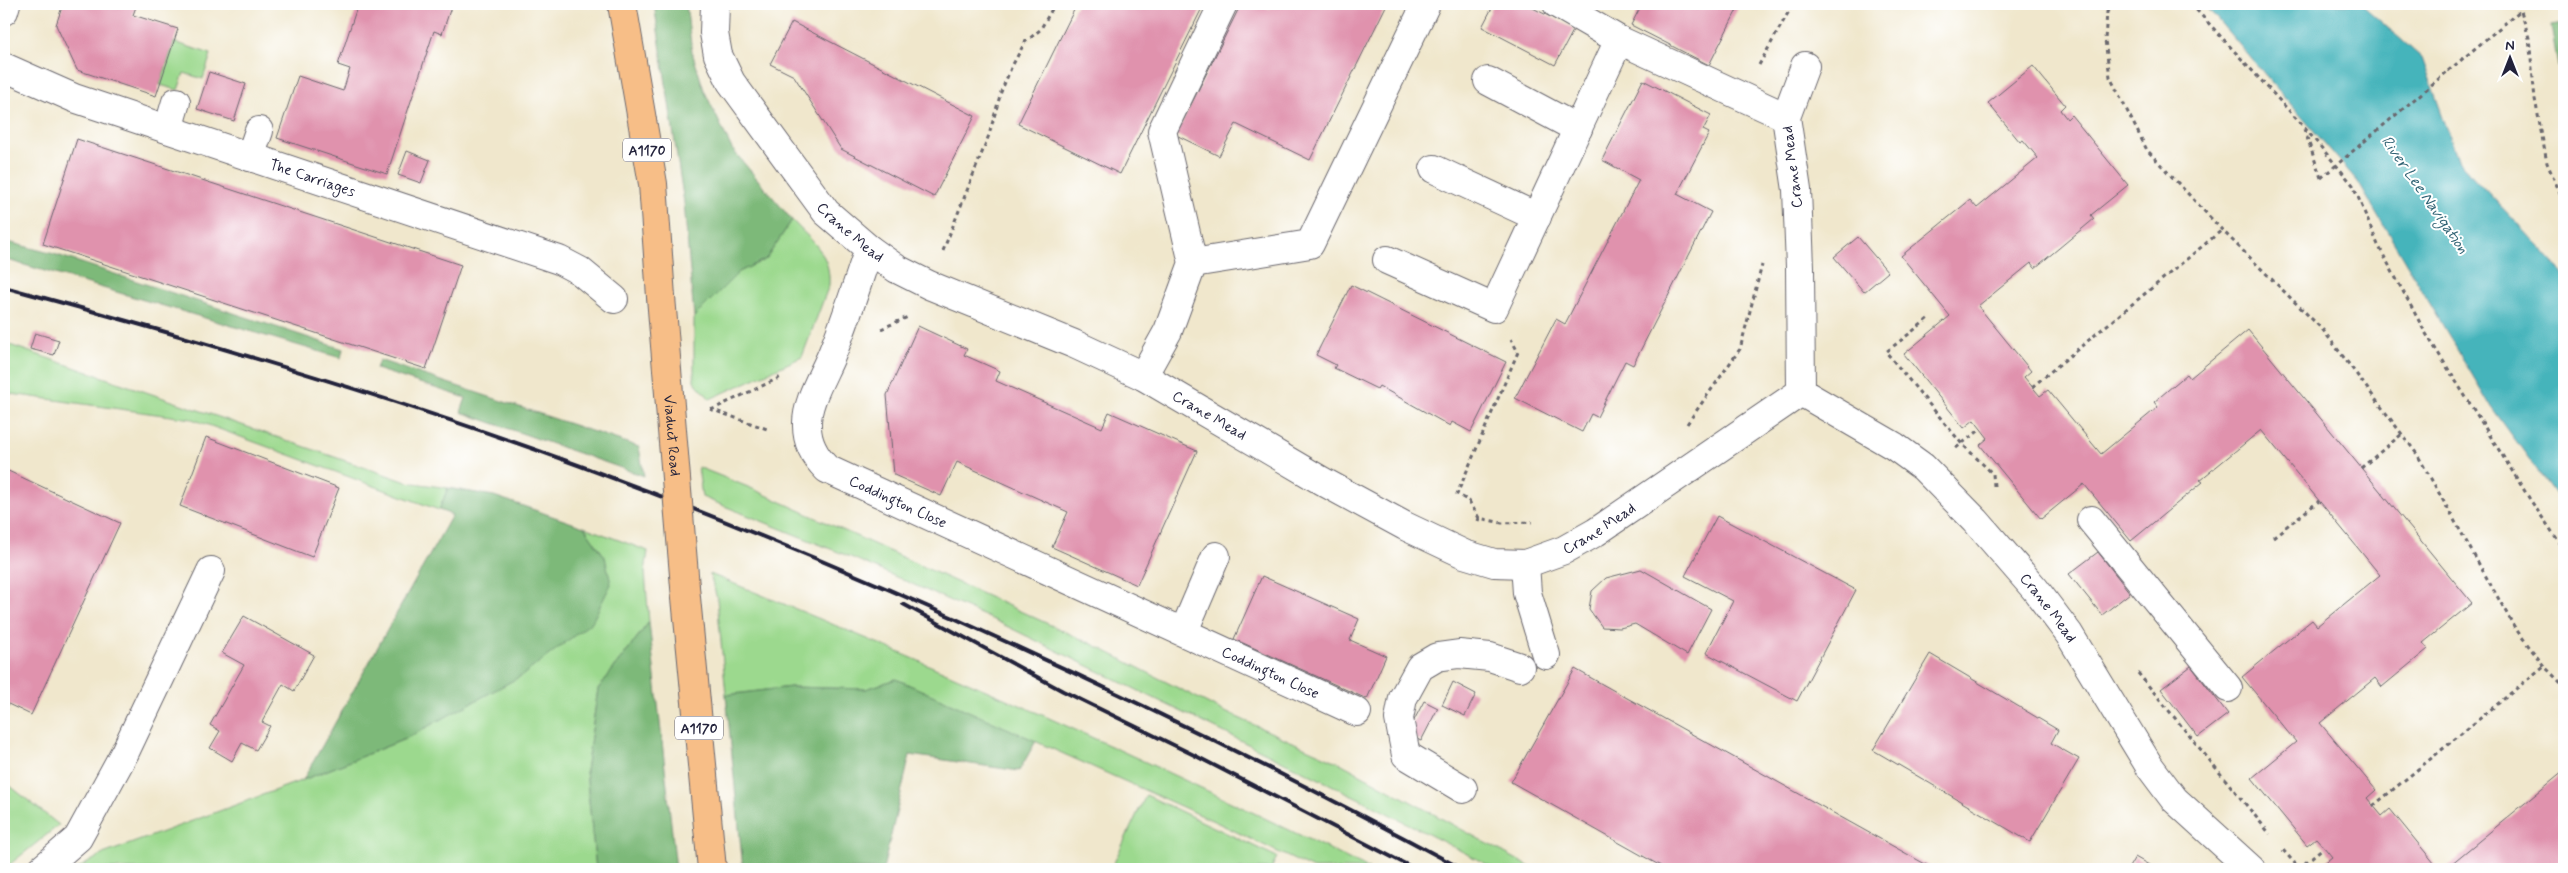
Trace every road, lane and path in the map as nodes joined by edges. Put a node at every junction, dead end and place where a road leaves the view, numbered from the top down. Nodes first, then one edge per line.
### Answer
1 (6, 4) edge
2 (622, 4) edge
3 (716, 4) edge
4 (1055, 4) edge
5 (1223, 4) edge
6 (1426, 4) edge
7 (1557, 4) edge
8 (1793, 4) edge
9 (2113, 4) edge
10 (2191, 4) edge
11 (2519, 4) edge
12 (2521, 10) junction
13 (4, 12) edge
14 (1619, 40) junction
15 (1805, 66) dead end
16 (4, 67) edge
17 (1488, 81) dead end
18 (1748, 99) junction
19 (176, 102) dead end
20 (1786, 117) junction
21 (2303, 126) junction
22 (1578, 128) junction
23 (168, 129) junction
24 (259, 131) dead end
25 (250, 157) junction
26 (1434, 169) dead end
27 (2564, 202) edge
28 (1536, 217) junction
29 (2222, 230) junction
30 (869, 249) junction
31 (1764, 257) dead end
32 (1387, 260) dead end
33 (1193, 263) junction
34 (929, 285) junction
35 (614, 299) dead end
36 (1494, 308) junction
37 (833, 352) junction
38 (1143, 376) junction
39 (2032, 387) dead end
40 (1801, 392) junction
41 (1686, 426) dead end
42 (2402, 434) junction
43 (809, 442) junction
44 (2361, 468) dead end
45 (2319, 500) dead end
46 (1479, 518) junction
47 (2091, 520) dead end
48 (1540, 521) dead end
49 (1477, 524) dead end
50 (2273, 537) dead end
51 (2564, 548) edge
52 (1216, 556) dead end
53 (1525, 564) junction
54 (211, 571) dead end
55 (1184, 631) junction
56 (1546, 655) dead end
57 (2544, 666) junction
58 (1520, 667) dead end
59 (2564, 686) edge
60 (2228, 688) dead end
61 (1357, 712) dead end
62 (1463, 789) dead end
63 (2373, 806) dead end
64 (42, 869) edge
65 (712, 869) edge
66 (2251, 869) edge

1 - 13 street
2 - 65 main road, Viaduct Road / A1170, bridge
3 - 30 street, Crane Mead
4 - 34 path
5 - 33 street
6 - 33 street
7 - 14 street
8 - 18 path
9 - 29 path
10 - 21 path
11 - 12 path
12 - 21 path, bridge
12 - 27 path
14 - 18 street
14 - 22 street
15 - 20 street, Crane Mead
16 - 23 street, The Carriages
17 - 22 street
18 - 20 street
19 - 23 street
20 - 40 street, Crane Mead
21 - 51 path
22 - 28 street
23 - 25 street, The Carriages
24 - 25 street
25 - 35 street, The Carriages
26 - 28 street
28 - 36 street
29 - 39 path
29 - 42 path
30 - 34 street, Crane Mead
30 - 37 street, Coddington Close
31 - 41 path
32 - 36 street
33 - 38 street
34 - 37 path
34 - 38 street, Crane Mead
36 - 46 path
37 - 43 street, Coddington Close
37 - 43 path
38 - 53 street, Crane Mead
40 - 53 street, Crane Mead
40 - 66 street, Crane Mead
42 - 44 path
42 - 57 path
43 - 55 street, Coddington Close
45 - 50 path
46 - 48 path
46 - 49 path
47 - 60 street
52 - 55 street
53 - 56 street
54 - 64 street
55 - 61 street, Coddington Close
57 - 59 path
57 - 63 path
58 - 62 street

